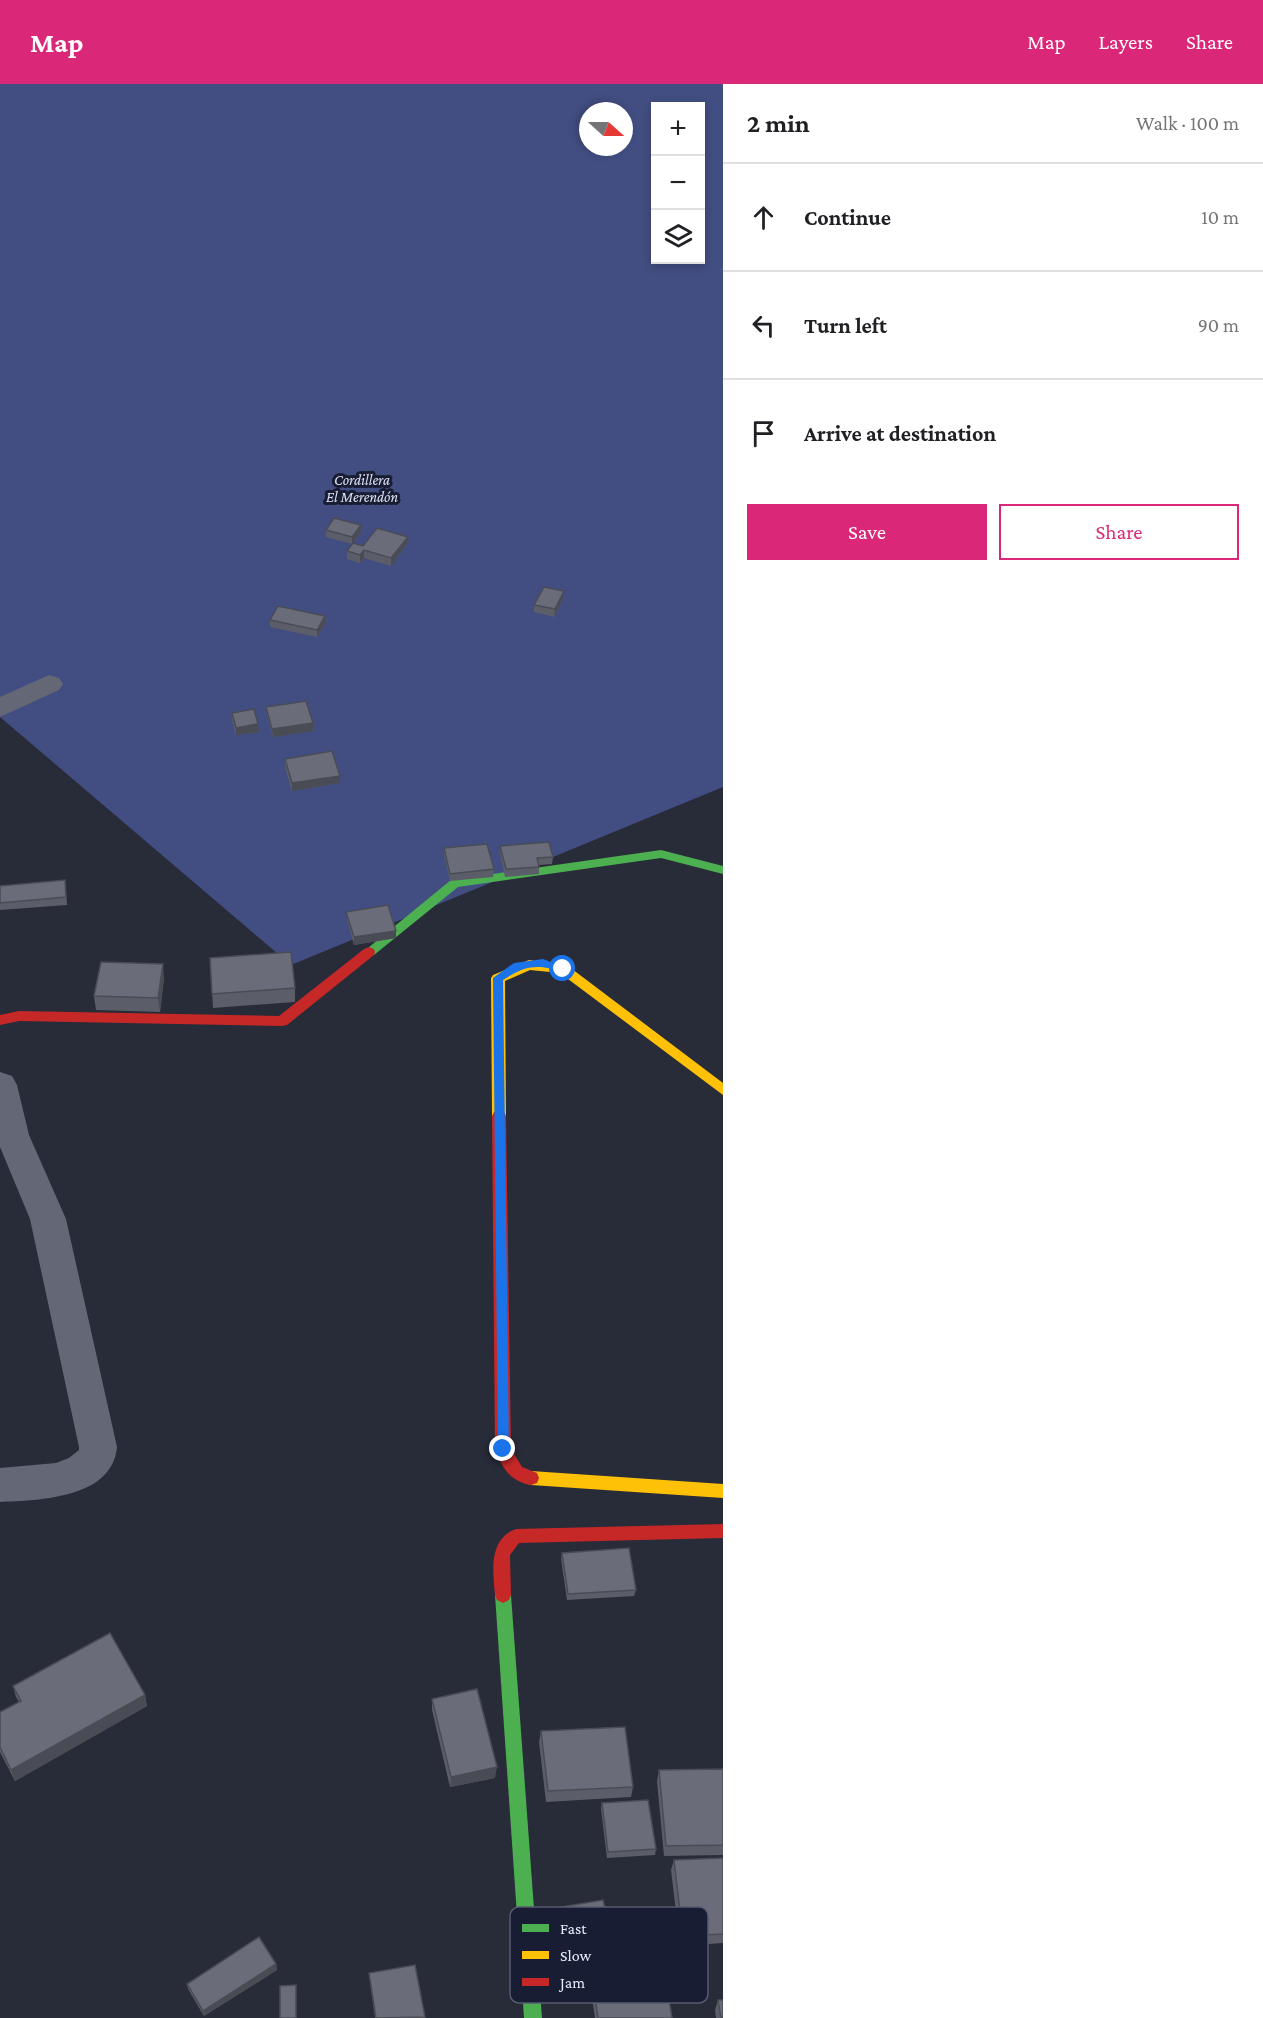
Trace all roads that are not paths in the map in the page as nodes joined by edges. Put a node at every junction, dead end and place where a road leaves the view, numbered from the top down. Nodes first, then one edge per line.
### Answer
1 (49, 684) dead end
2 (0, 708) edge
3 (723, 870) edge
4 (0, 1020) edge
5 (0, 1084) edge
6 (723, 1090) edge
7 (0, 1485) edge
8 (723, 1491) edge
9 (723, 1531) edge
10 (525, 1907) edge
11 (531, 2003) edge
12 (532, 2018) edge

1 - 2 street
3 - 4 street
5 - 7 street
6 - 8 street
9 - 10 street
11 - 12 street

